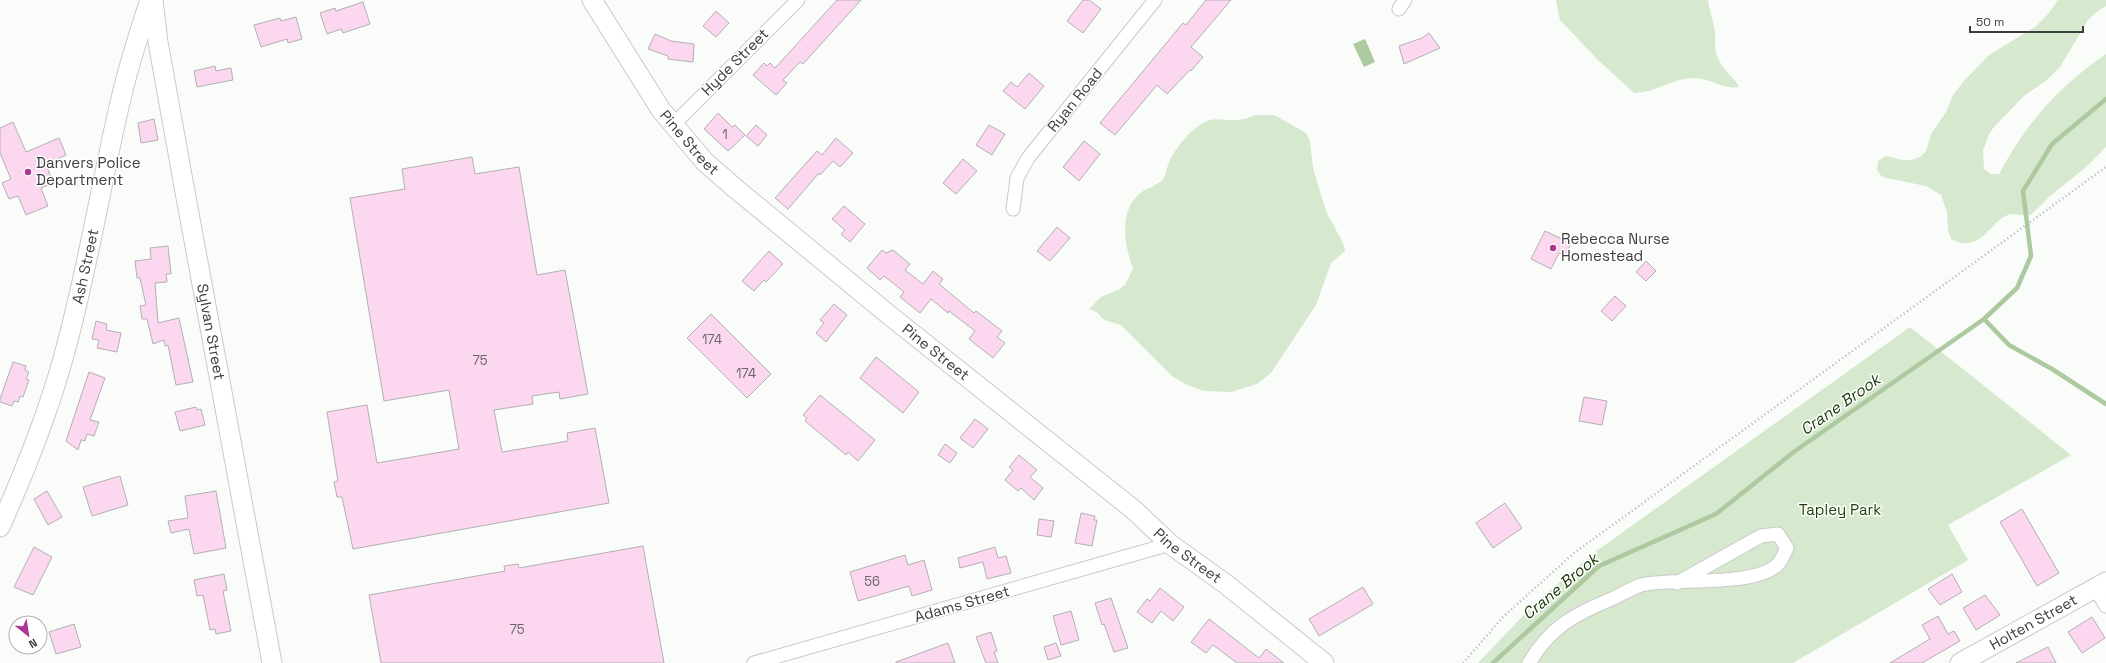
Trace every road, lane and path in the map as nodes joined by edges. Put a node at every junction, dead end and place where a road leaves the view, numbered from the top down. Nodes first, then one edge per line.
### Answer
1 (150, 0) edge
2 (153, 0) edge
3 (592, 0) edge
4 (798, 0) edge
5 (1156, 0) edge
6 (673, 125) junction
7 (2106, 167) edge
8 (1013, 208) dead end
9 (0, 527) edge
10 (1170, 544) junction
11 (1677, 582) junction
12 (2100, 585) edge
13 (2106, 606) edge
14 (272, 663) edge
15 (754, 663) edge
16 (1324, 663) edge
17 (1463, 663) edge
18 (1529, 663) edge
19 (1960, 663) edge

1 - 9 street, Ash Street
2 - 14 street, Sylvan Street
3 - 6 street, Pine Street
4 - 6 street, Hyde Street
5 - 8 street, Ryan Road
6 - 10 street, Pine Street
7 - 17 path
10 - 15 street, Adams Street
10 - 16 street, Pine Street
11 - 11 street
11 - 18 street
12 - 13 street
12 - 19 street, Holten Street

